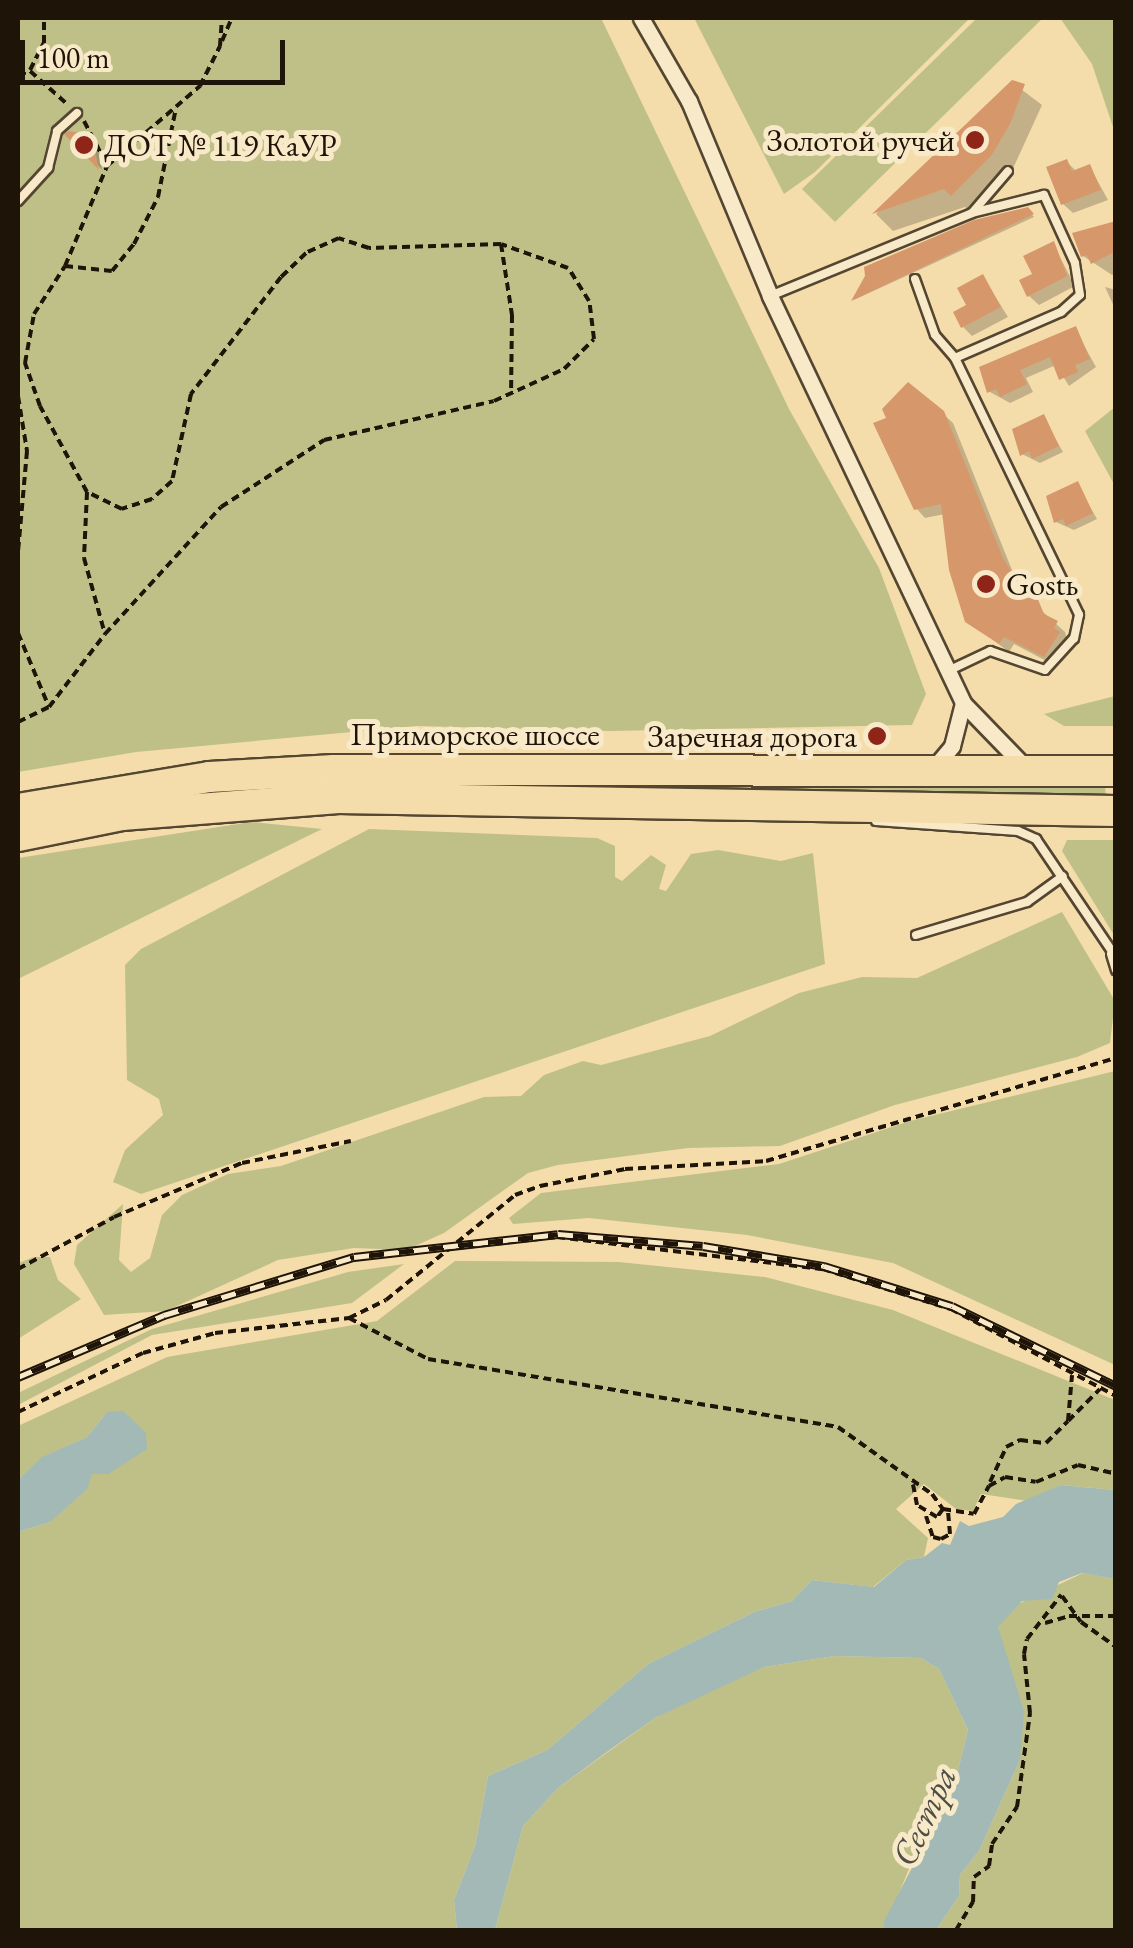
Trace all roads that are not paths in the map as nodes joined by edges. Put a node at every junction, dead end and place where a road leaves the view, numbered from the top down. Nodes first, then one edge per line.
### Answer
1 (641, 18) edge
2 (78, 113) road end
3 (1008, 170) dead end
4 (18, 202) edge
5 (972, 213) junction
6 (915, 279) dead end
7 (770, 296) junction
8 (956, 358) junction
9 (948, 670) junction
10 (963, 703) junction
11 (540, 768) junction
12 (931, 771) junction
13 (1031, 771) junction
14 (1116, 771) edge
15 (539, 800) junction
16 (783, 806) junction
17 (18, 809) edge
18 (1116, 811) edge
19 (18, 836) edge
20 (1064, 876) junction
21 (916, 935) dead end
22 (1113, 956) edge
23 (1116, 970) edge

1 - 7 street
2 - 4 lane
3 - 5 lane
5 - 7 lane
5 - 8 lane
6 - 8 lane
7 - 9 street
8 - 9 lane
9 - 10 street
10 - 12 street
10 - 13 street
11 - 12 highway, Приморское шоссе
11 - 15 highway
11 - 17 highway, Приморское шоссе
12 - 13 highway, Приморское шоссе
13 - 14 highway, Приморское шоссе
15 - 16 highway, Приморское шоссе
15 - 19 highway, Приморское шоссе
16 - 18 highway, Приморское шоссе
16 - 20 lane
20 - 21 lane
20 - 22 lane
22 - 23 lane

